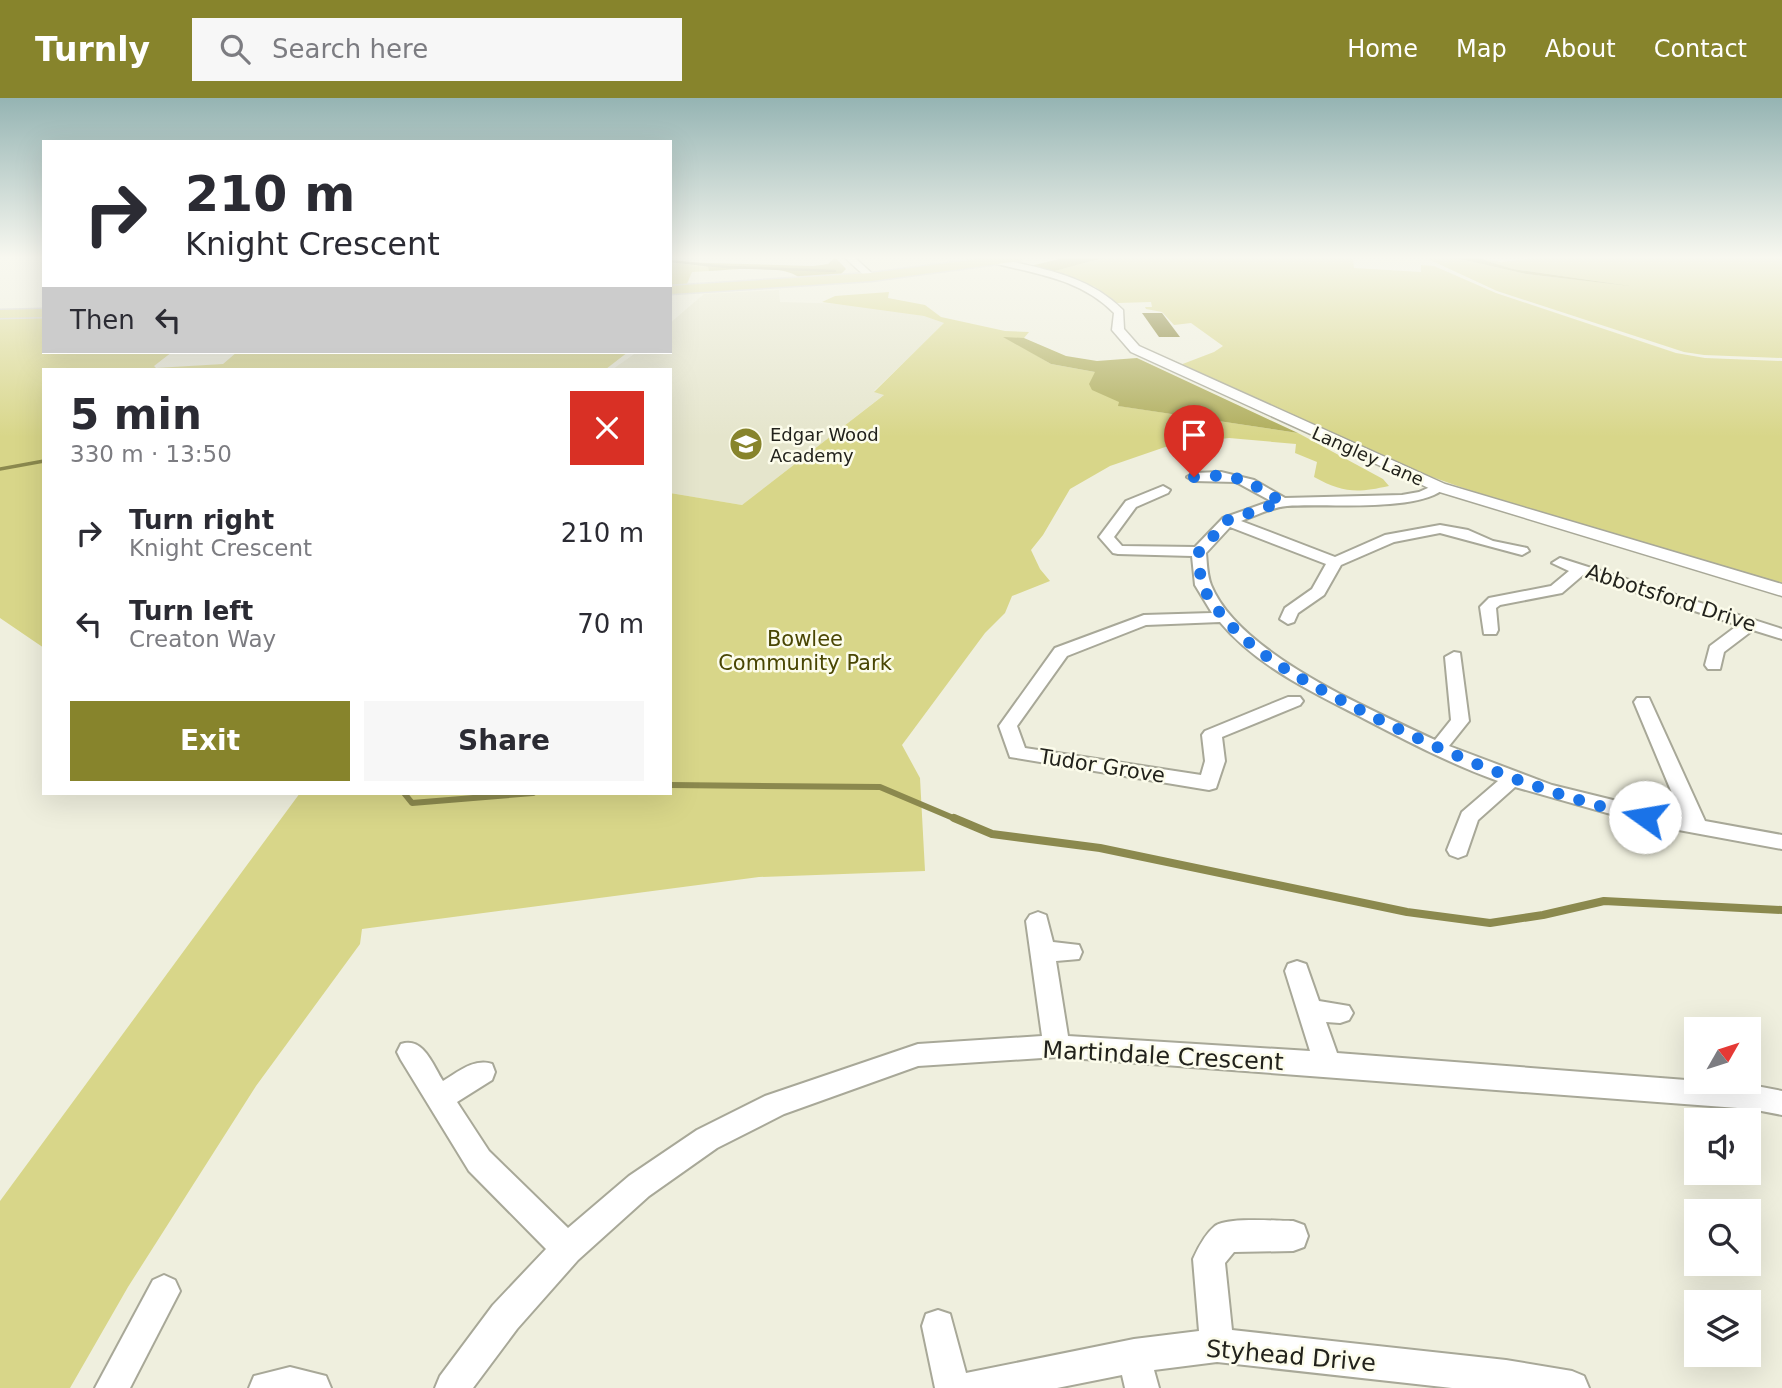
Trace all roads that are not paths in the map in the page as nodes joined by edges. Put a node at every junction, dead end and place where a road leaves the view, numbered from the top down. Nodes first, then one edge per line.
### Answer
1 (1119, 317) edge
2 (1194, 477) dead end
3 (1438, 487) junction
4 (1163, 489) dead end
5 (1282, 502) junction
6 (1228, 520) junction
7 (1522, 551) dead end
8 (1199, 552) junction
9 (1335, 562) junction
10 (1560, 563) dead end
11 (1581, 569) junction
12 (1782, 590) edge
13 (1223, 617) junction
14 (1288, 619) dead end
15 (1751, 624) junction
16 (1490, 631) dead end
17 (1782, 634) edge
18 (1454, 657) dead end
19 (1714, 665) dead end
20 (1294, 701) dead end
21 (1643, 702) dead end
22 (1437, 749) junction
23 (1512, 779) junction
24 (1698, 828) junction
25 (1782, 842) edge
26 (1458, 850) dead end
27 (1038, 921) dead end
28 (1043, 951) junction
29 (1070, 952) dead end
30 (1297, 971) dead end
31 (1311, 1011) junction
32 (1340, 1013) dead end
33 (1057, 1046) junction
34 (410, 1052) dead end
35 (1326, 1064) junction
36 (482, 1072) dead end
37 (439, 1098) junction
38 (1782, 1103) edge
39 (1293, 1236) dead end
40 (567, 1249) junction
41 (164, 1291) dead end
42 (938, 1325) dead end
43 (1217, 1345) junction
44 (1138, 1372) edge
45 (112, 1388) edge
46 (266, 1388) edge
47 (314, 1388) edge
48 (452, 1388) edge
49 (952, 1388) edge
50 (970, 1388) edge
51 (1572, 1388) edge

1 - 3 street, Langley Lane
2 - 5 street
3 - 5 street
3 - 12 street, Langley Lane
4 - 8 street
5 - 6 street
6 - 8 street
6 - 9 street
7 - 9 street
8 - 13 street
9 - 14 street
10 - 11 street, Abbotsford Drive
11 - 15 street, Abbotsford Drive
11 - 16 street
13 - 20 street, Tudor Grove
13 - 22 street
15 - 17 street, Abbotsford Drive
15 - 19 street
18 - 22 street
21 - 24 street
22 - 23 street
23 - 24 street
23 - 26 street
24 - 25 street
27 - 28 street
28 - 29 street
28 - 33 street
30 - 31 street
31 - 32 street
31 - 35 street
33 - 35 street, Martindale Crescent
33 - 40 street, Martindale Crescent
34 - 37 street
35 - 38 street, Martindale Crescent
36 - 37 street
37 - 40 street
39 - 43 street
40 - 48 street, Martindale Crescent
41 - 45 street
42 - 49 street
43 - 44 street, Styhead Drive
43 - 51 street, Styhead Drive
44 - 50 street, Styhead Drive
46 - 47 street

